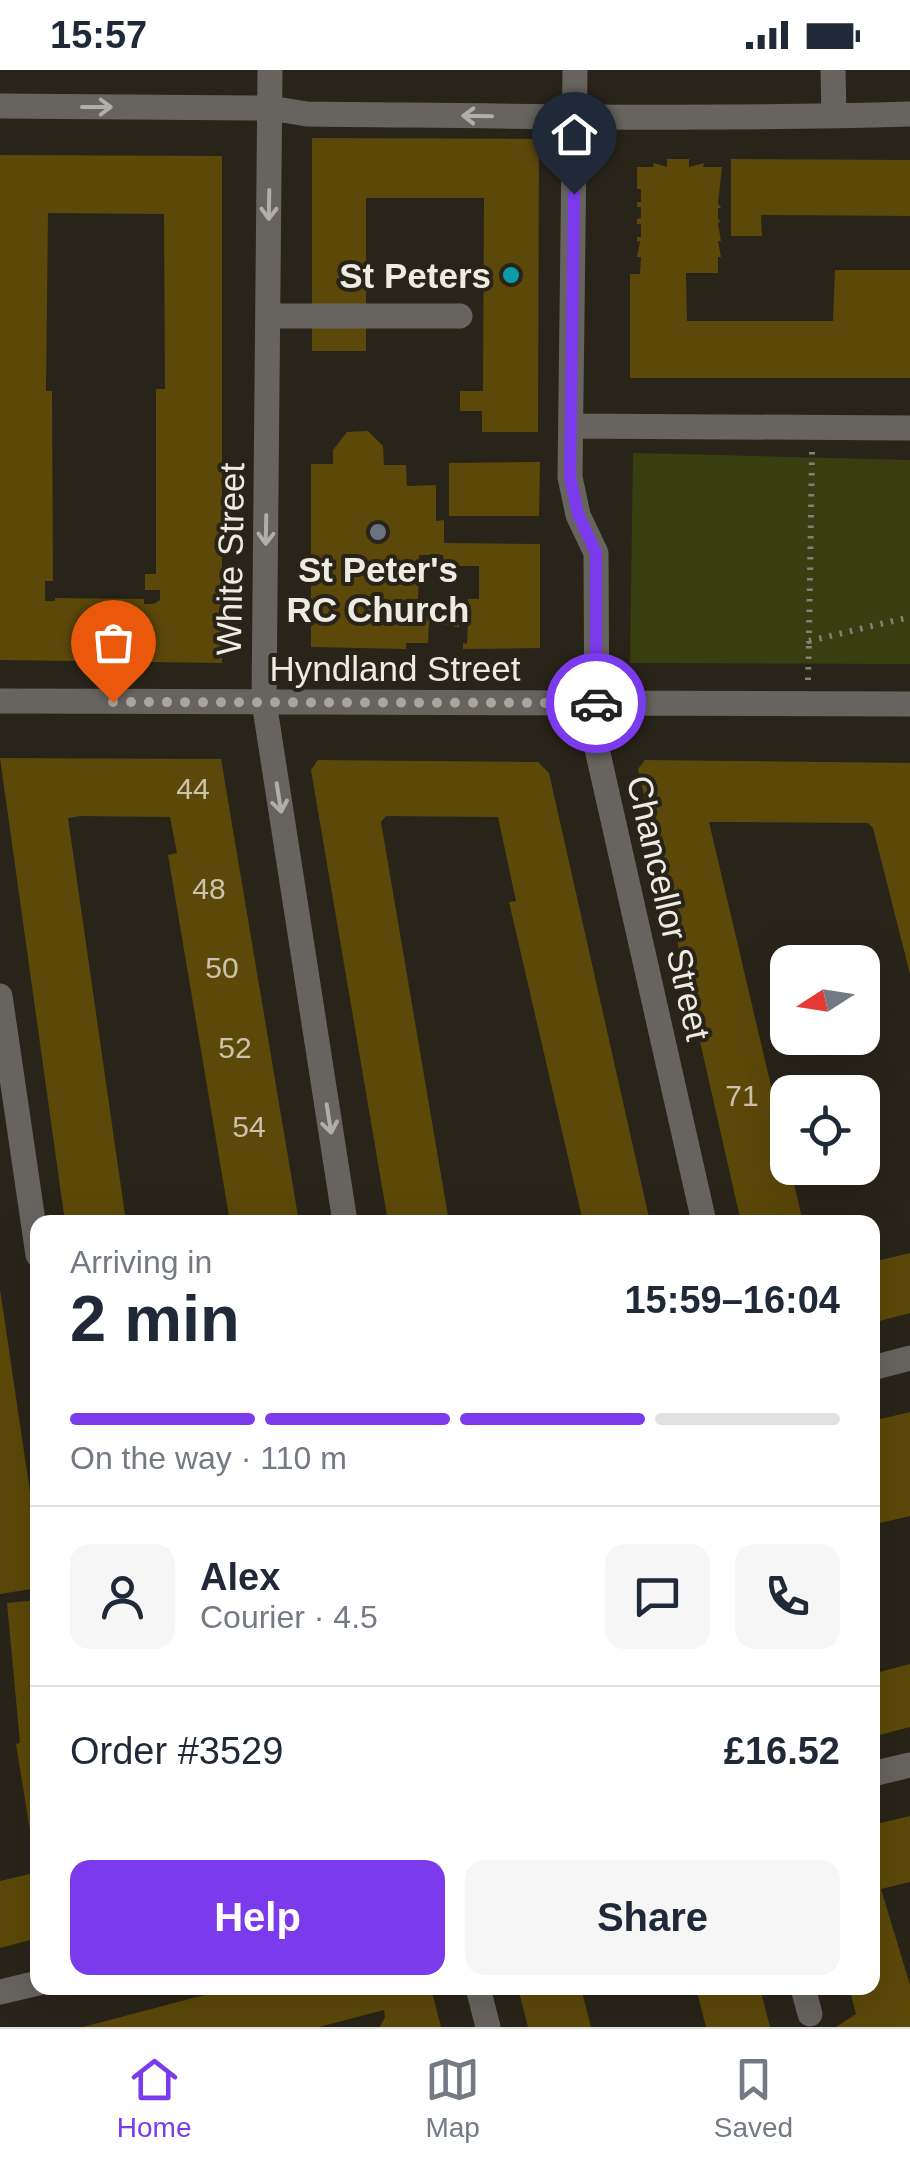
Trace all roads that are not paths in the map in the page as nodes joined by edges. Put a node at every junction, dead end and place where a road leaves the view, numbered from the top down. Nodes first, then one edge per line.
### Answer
1 (270, 70) edge
2 (575, 70) edge
3 (834, 70) edge
4 (0, 106) edge
5 (270, 108) junction
6 (910, 114) edge
7 (834, 116) junction
8 (574, 117) junction
9 (268, 316) junction
10 (460, 316) dead end
11 (572, 426) junction
12 (910, 428) edge
13 (0, 701) edge
14 (264, 702) junction
15 (596, 704) junction
16 (910, 704) edge
17 (0, 996) edge
18 (0, 1149) edge
19 (26, 1171) junction
20 (32, 1215) edge
21 (344, 1215) edge
22 (702, 1215) edge
23 (910, 1358) edge
24 (880, 1366) edge
25 (910, 1764) edge
26 (880, 1772) edge
27 (30, 1985) edge
28 (0, 1992) edge
29 (480, 1995) edge
30 (805, 1995) edge
31 (810, 2014) dead end
32 (488, 2027) edge

1 - 5 street, White Street
2 - 8 street, Chancellor Street
3 - 7 street
4 -> 5 street
8 -> 5 street
5 -> 9 street, White Street
6 - 7 street
7 - 8 street
8 - 11 street, Chancellor Street
9 - 10 street
9 -> 14 street, White Street
11 - 12 street
11 - 15 street, Chancellor Street
13 - 14 street, Hyndland Street
14 - 15 street, Hyndland Street
14 -> 21 street, White Street
15 - 16 street, Hyndland Street
15 - 22 street, Chancellor Street
17 - 19 street
18 - 19 street
19 - 20 street
23 - 24 street
25 - 26 street
27 - 28 street
29 - 32 street
30 - 31 street

